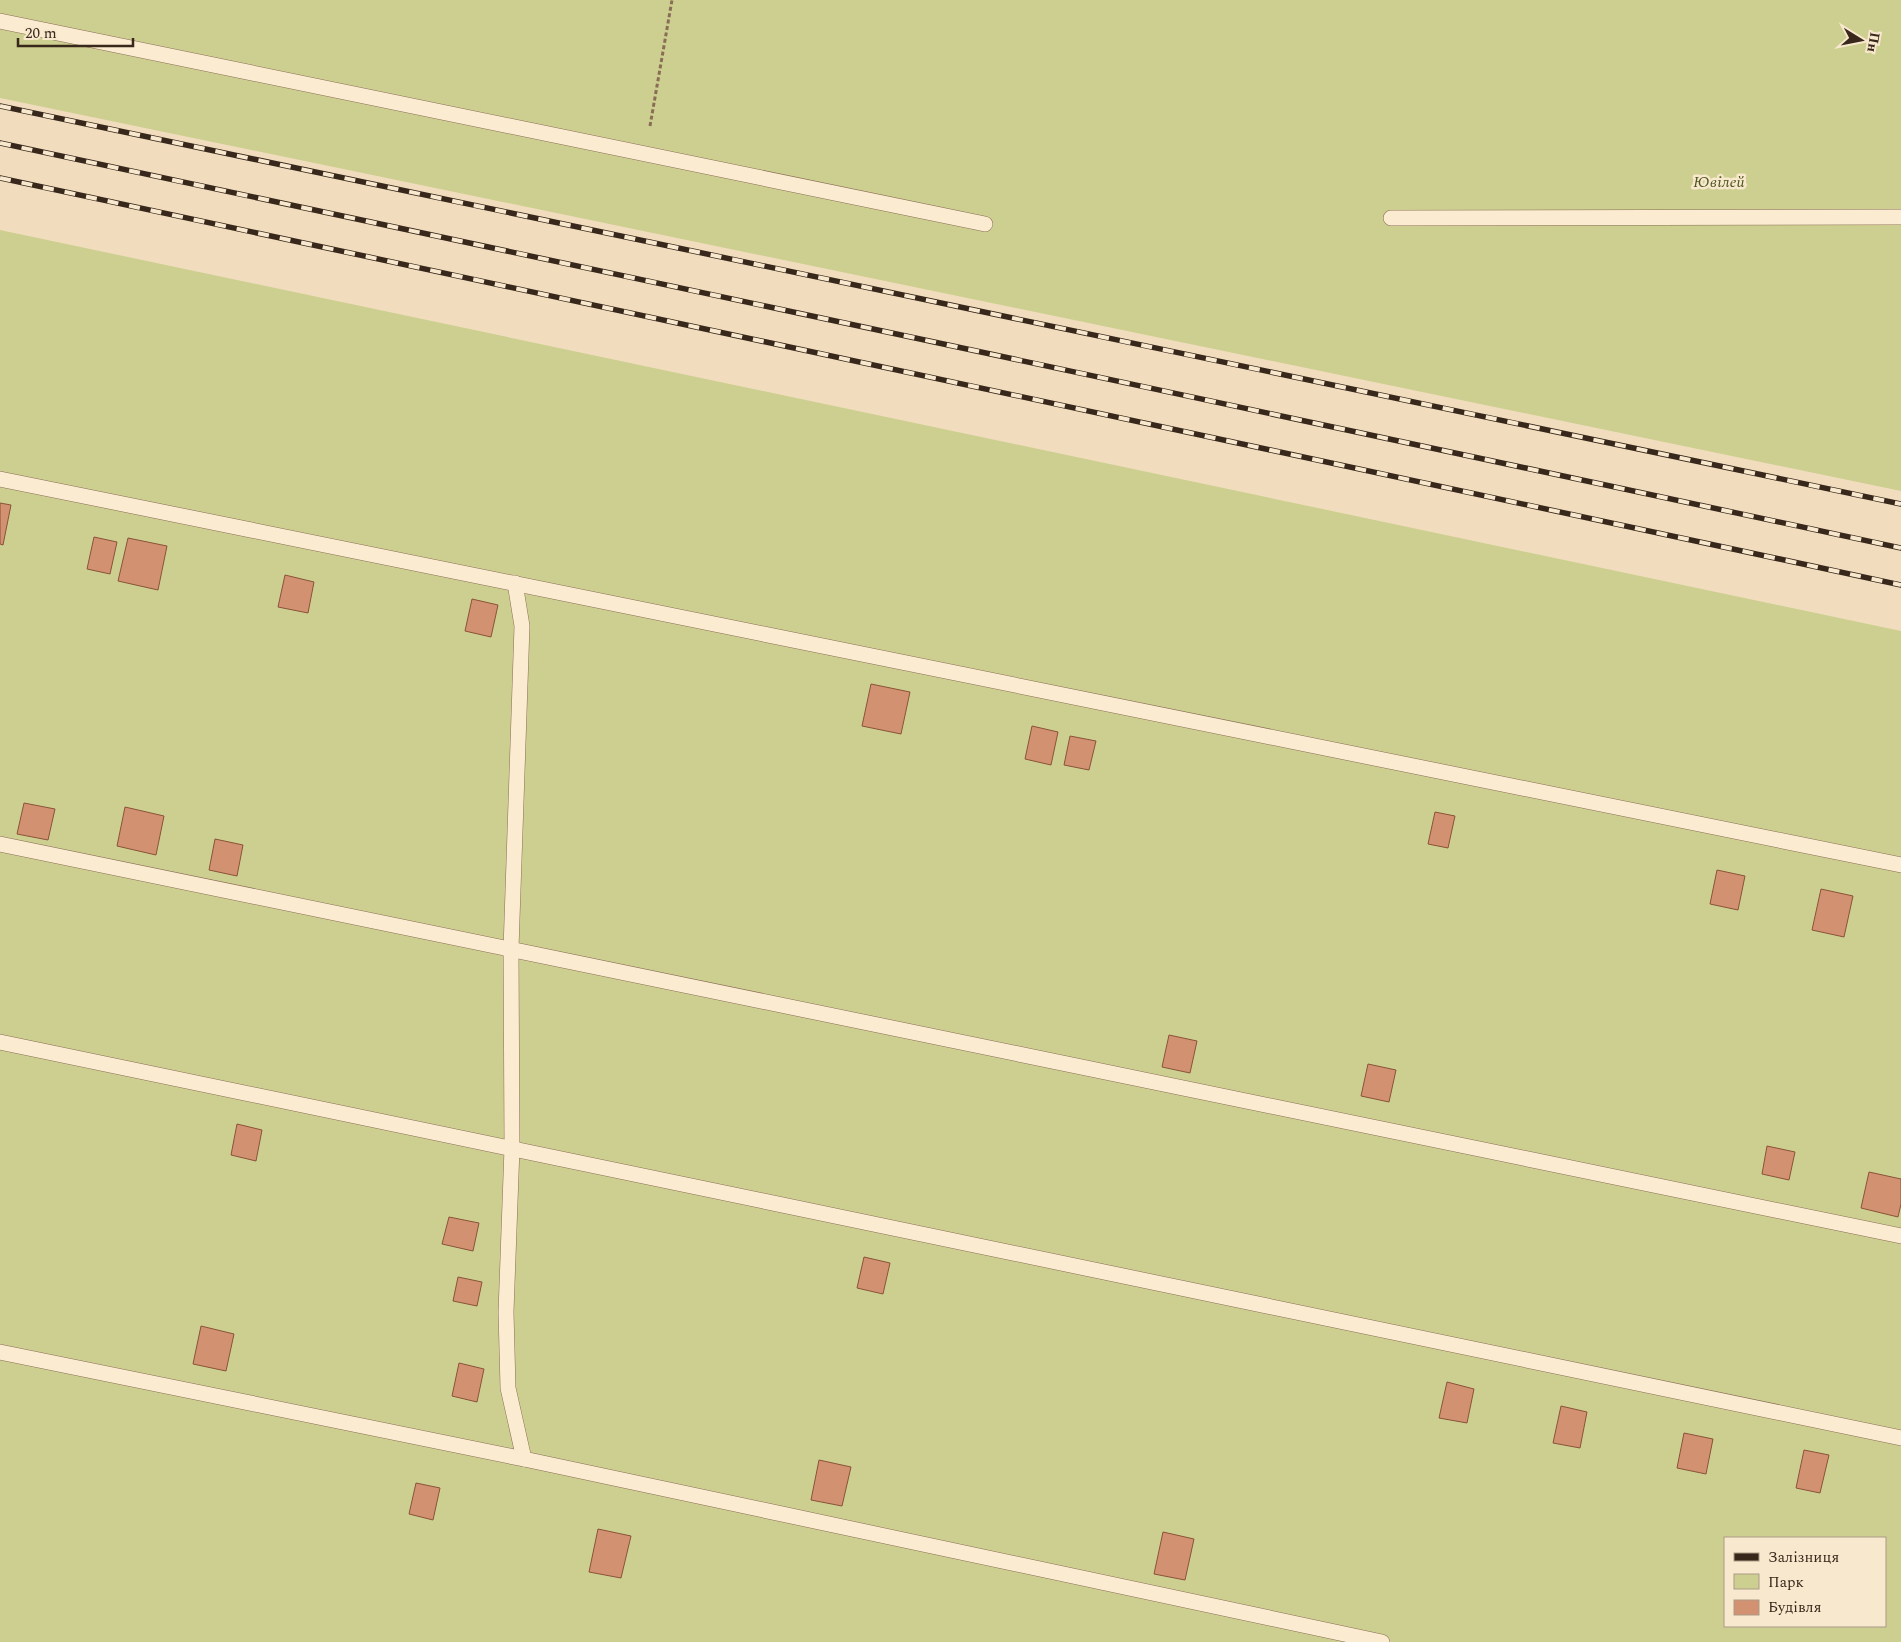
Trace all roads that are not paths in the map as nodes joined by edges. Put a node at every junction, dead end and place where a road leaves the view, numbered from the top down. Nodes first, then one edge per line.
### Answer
1 (0, 21) edge
2 (1901, 217) edge
3 (1391, 218) dead end
4 (985, 224) dead end
5 (0, 479) edge
6 (515, 583) junction
7 (0, 844) edge
8 (1901, 866) edge
9 (511, 949) junction
10 (0, 1042) edge
11 (512, 1148) junction
12 (1901, 1236) edge
13 (0, 1352) edge
14 (1901, 1438) edge
15 (524, 1459) junction
16 (1382, 1642) edge

1 - 4 lane
2 - 3 lane
5 - 6 lane
6 - 8 lane
6 - 9 lane
7 - 9 lane
9 - 11 lane
9 - 12 lane
10 - 11 lane
11 - 14 lane
11 - 15 lane
13 - 15 lane
15 - 16 lane

